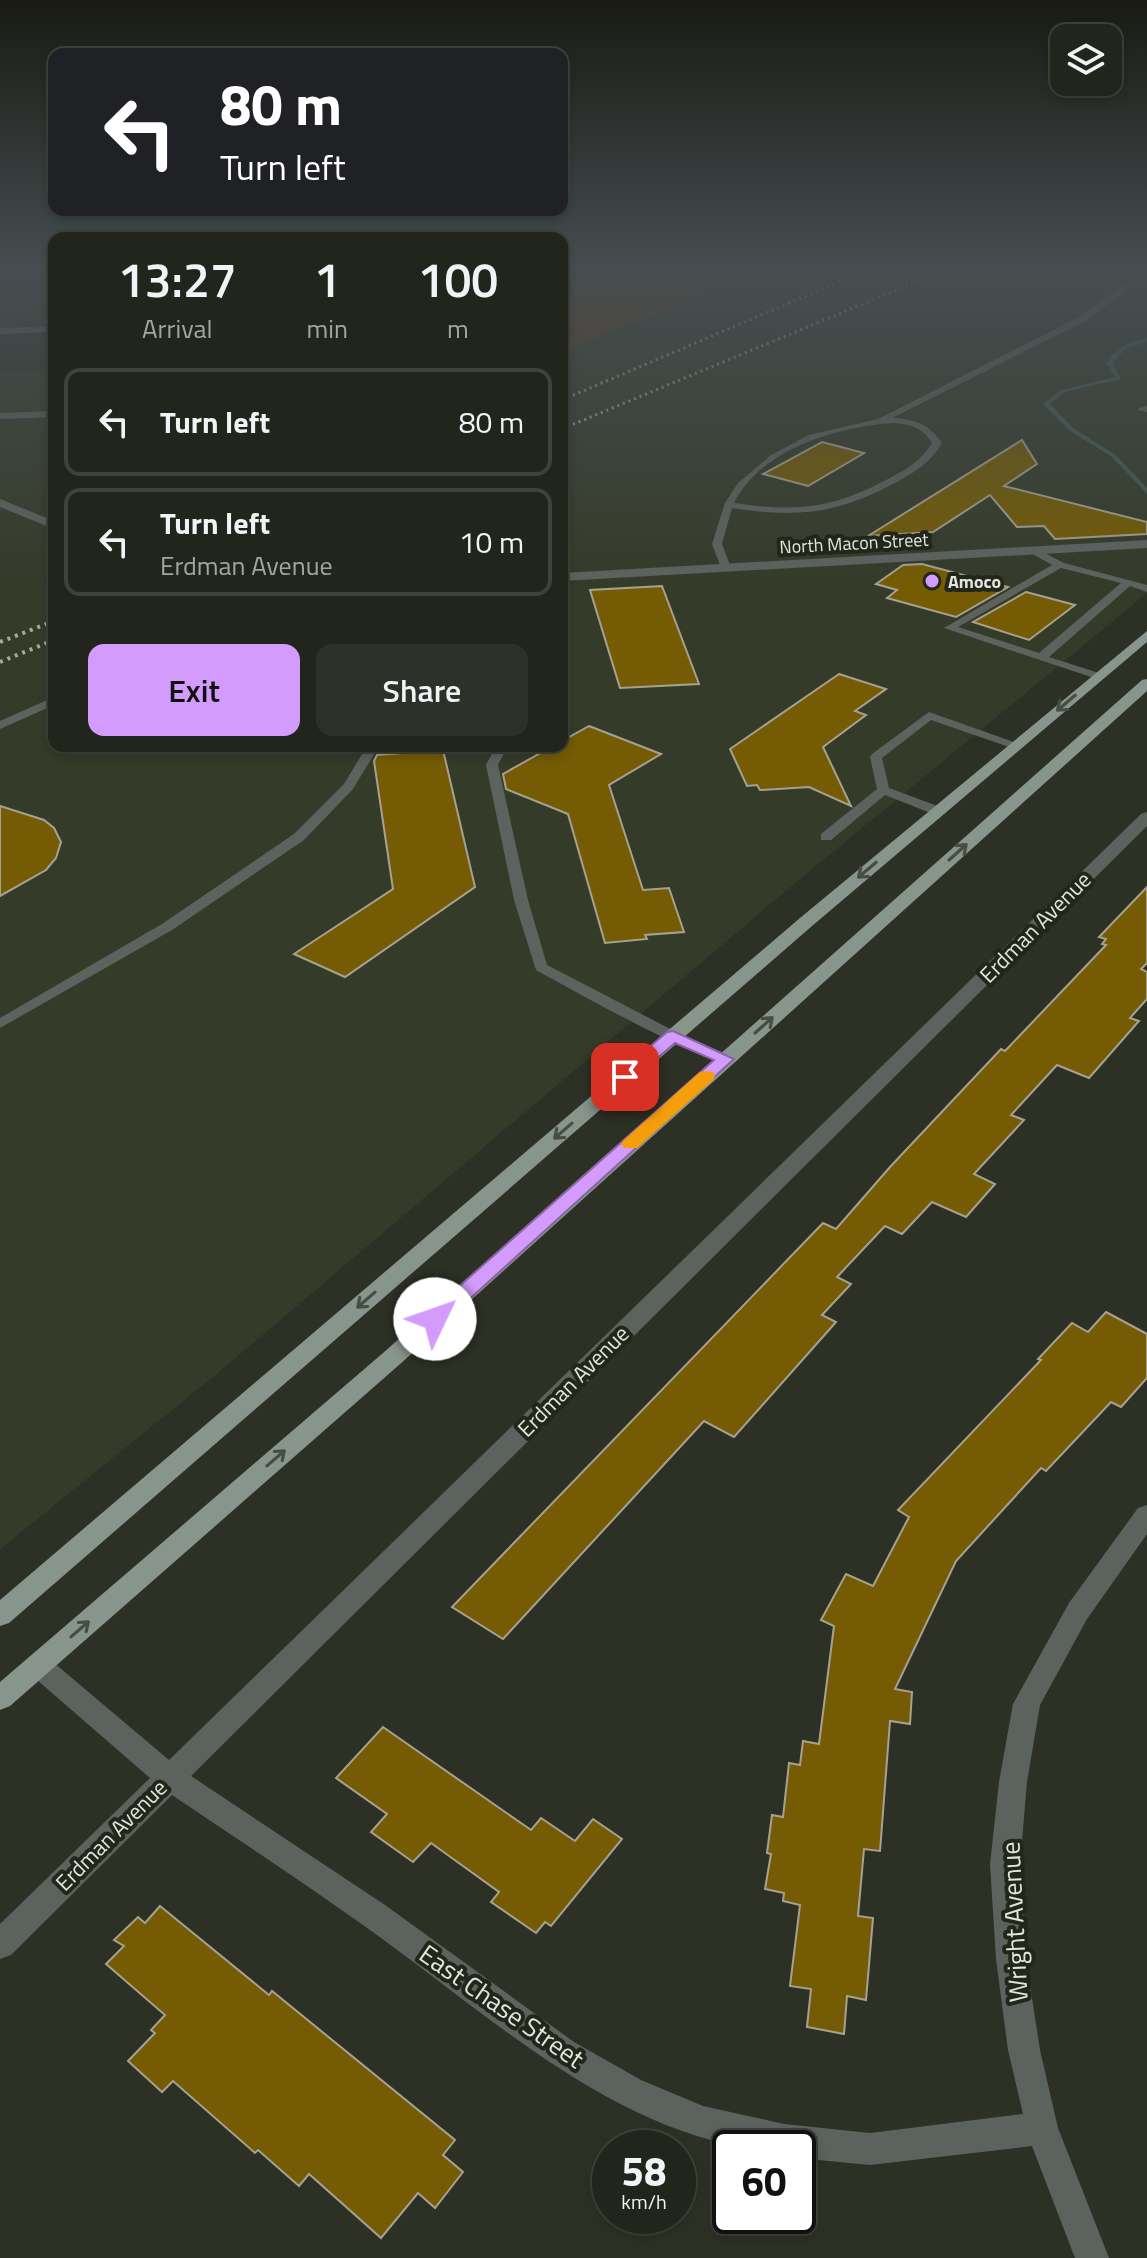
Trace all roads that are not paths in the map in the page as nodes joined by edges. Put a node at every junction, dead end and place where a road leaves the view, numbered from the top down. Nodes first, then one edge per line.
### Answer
1 (977, 371) edge
2 (48, 414) edge
3 (0, 416) edge
4 (880, 420) junction
5 (0, 503) edge
6 (731, 505) junction
7 (48, 523) edge
8 (1147, 544) edge
9 (1035, 551) junction
10 (1060, 565) junction
11 (726, 568) junction
12 (568, 577) edge
13 (1129, 582) junction
14 (1147, 589) edge
15 (1147, 635) edge
16 (1041, 658) junction
17 (1098, 676) junction
18 (1147, 683) edge
19 (48, 704) edge
20 (0, 725) edge
21 (1016, 745) junction
22 (369, 752) edge
23 (499, 752) edge
24 (883, 790) junction
25 (938, 811) junction
26 (1147, 817) edge
27 (826, 837) dead end
28 (0, 1024) edge
29 (673, 1036) junction
30 (726, 1059) junction
31 (1147, 1515) edge
32 (0, 1615) edge
33 (38, 1665) junction
34 (0, 1698) edge
35 (170, 1778) junction
36 (0, 1945) edge
37 (1042, 2128) junction
38 (1092, 2258) edge

1 - 4 lane
2 - 3 street
4 - 6 lane
4 - 6 lane
5 - 7 street
6 - 11 lane
8 - 9 street, North Macon Street
9 - 10 lane
9 - 11 street, North Macon Street
10 - 13 lane
10 - 16 lane
11 - 12 street, North Macon Street
13 - 14 lane
13 - 16 lane
15 - 17 main road
16 - 17 lane
17 -> 21 main road
30 -> 18 main road
19 - 20 lane
21 - 24 lane
21 - 25 main road
22 - 28 lane
23 - 29 lane
24 - 25 lane
24 - 27 lane
25 -> 29 main road
26 - 35 street, Erdman Avenue
29 - 30 lane
29 -> 32 main road
33 -> 30 main road
31 - 37 street, Wright Avenue
33 - 34 main road
33 - 35 street, East Chase Street
35 - 36 street, Erdman Avenue
35 - 37 street, East Chase Street
37 - 38 street, Wright Avenue

